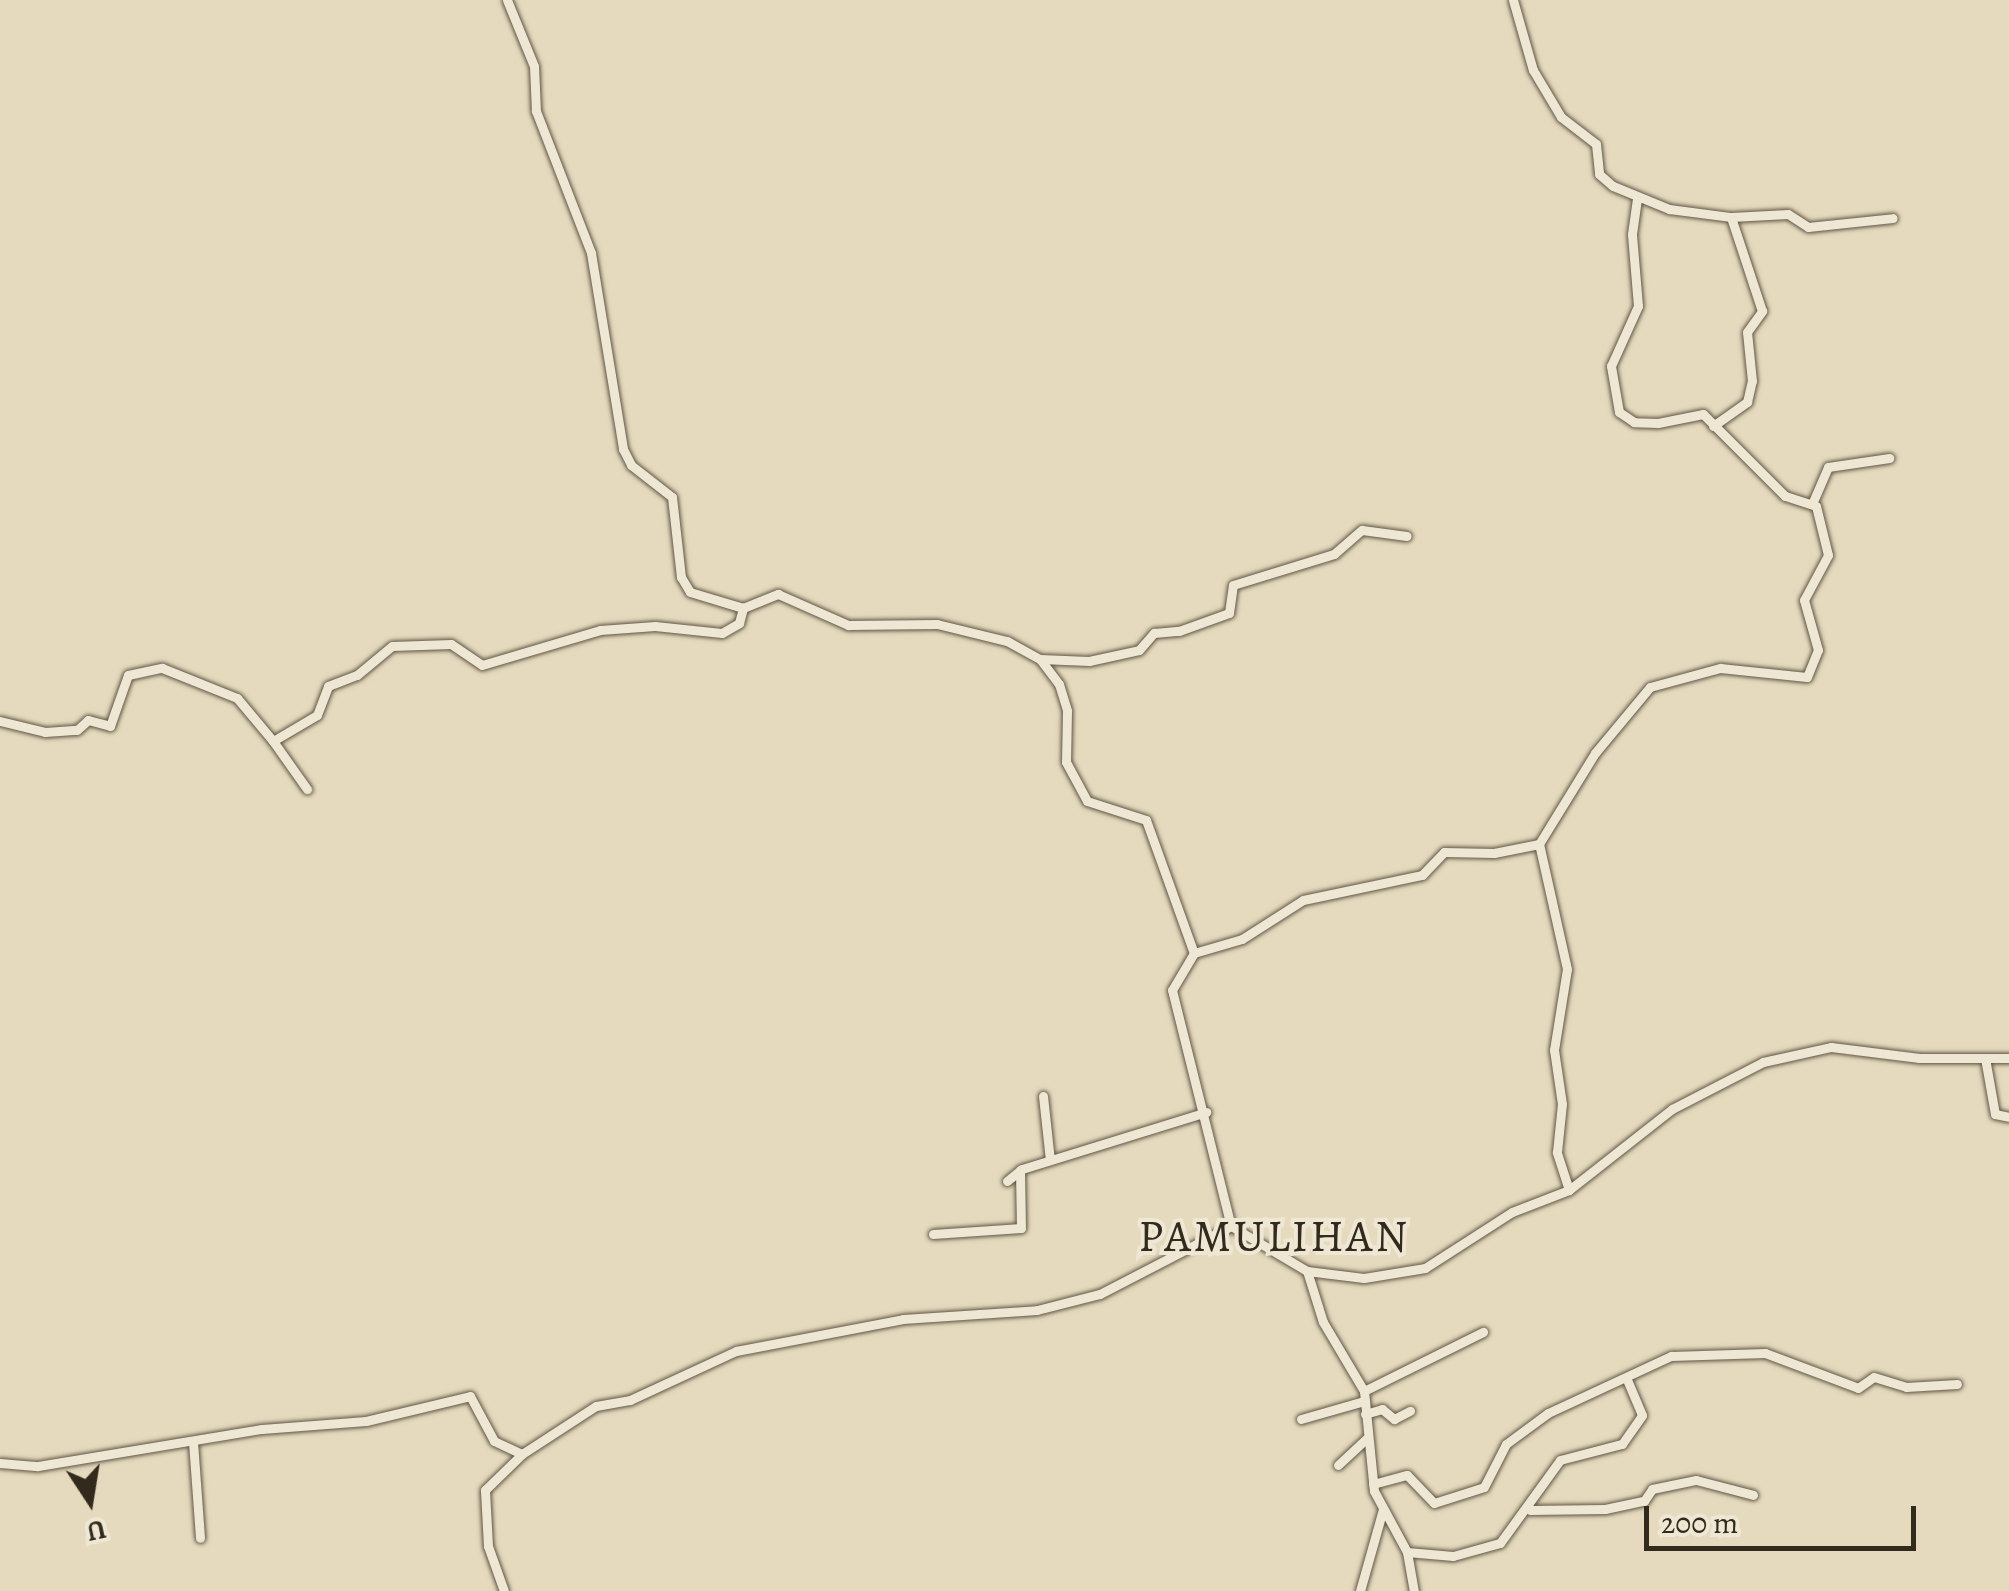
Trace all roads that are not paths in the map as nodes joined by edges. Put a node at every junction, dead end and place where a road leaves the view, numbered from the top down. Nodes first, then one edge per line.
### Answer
1 (507, 0) edge
2 (1513, 0) edge
3 (1637, 200) junction
4 (1730, 217) junction
5 (1893, 218) dead end
6 (1713, 426) junction
7 (1889, 458) dead end
8 (1812, 504) junction
9 (1407, 536) dead end
10 (743, 608) junction
11 (1040, 659) junction
12 (0, 722) edge
13 (273, 741) junction
14 (307, 789) dead end
15 (1539, 844) junction
16 (1194, 953) junction
17 (1985, 1058) junction
18 (2009, 1058) edge
19 (1043, 1096) dead end
20 (1206, 1112) junction
21 (2009, 1117) edge
22 (1050, 1160) junction
23 (1020, 1170) junction
24 (1007, 1181) dead end
25 (1569, 1190) junction
26 (1231, 1226) junction
27 (933, 1234) dead end
28 (1307, 1271) junction
29 (1483, 1332) dead end
30 (1627, 1379) junction
31 (1957, 1384) dead end
32 (1364, 1396) junction
33 (1410, 1411) dead end
34 (1365, 1414) junction
35 (1301, 1419) dead end
36 (1367, 1438) junction
37 (193, 1442) junction
38 (522, 1454) junction
39 (0, 1464) edge
40 (1338, 1465) dead end
41 (1373, 1484) junction
42 (1753, 1495) dead end
43 (1384, 1509) junction
44 (1530, 1510) junction
45 (200, 1538) dead end
46 (1407, 1552) junction
47 (504, 1591) edge
48 (1360, 1591) edge
49 (1414, 1591) edge

1 - 10 street
2 - 3 street
3 - 4 street
3 - 6 street
4 - 5 street
4 - 6 street
6 - 8 street
7 - 8 street
8 - 15 street
9 - 11 street
10 - 11 street
10 - 13 street
11 - 16 street
12 - 13 street
13 - 14 street
15 - 16 street
15 - 25 street
16 - 20 street
17 - 18 street
17 - 21 street
17 - 25 street
19 - 22 street
20 - 22 street
20 - 26 street
22 - 23 street
23 - 24 street
23 - 27 street
25 - 28 street
26 - 28 street
26 - 38 street
28 - 32 street
29 - 32 street
30 - 31 street
30 - 41 street
30 - 44 street
32 - 34 street
32 - 35 street
33 - 34 street
34 - 36 street
36 - 40 street
36 - 41 street
37 - 38 street
37 - 39 street
37 - 45 street
38 - 47 street
41 - 43 street
42 - 44 street
43 - 46 street
43 - 48 street
44 - 46 street
46 - 49 street

